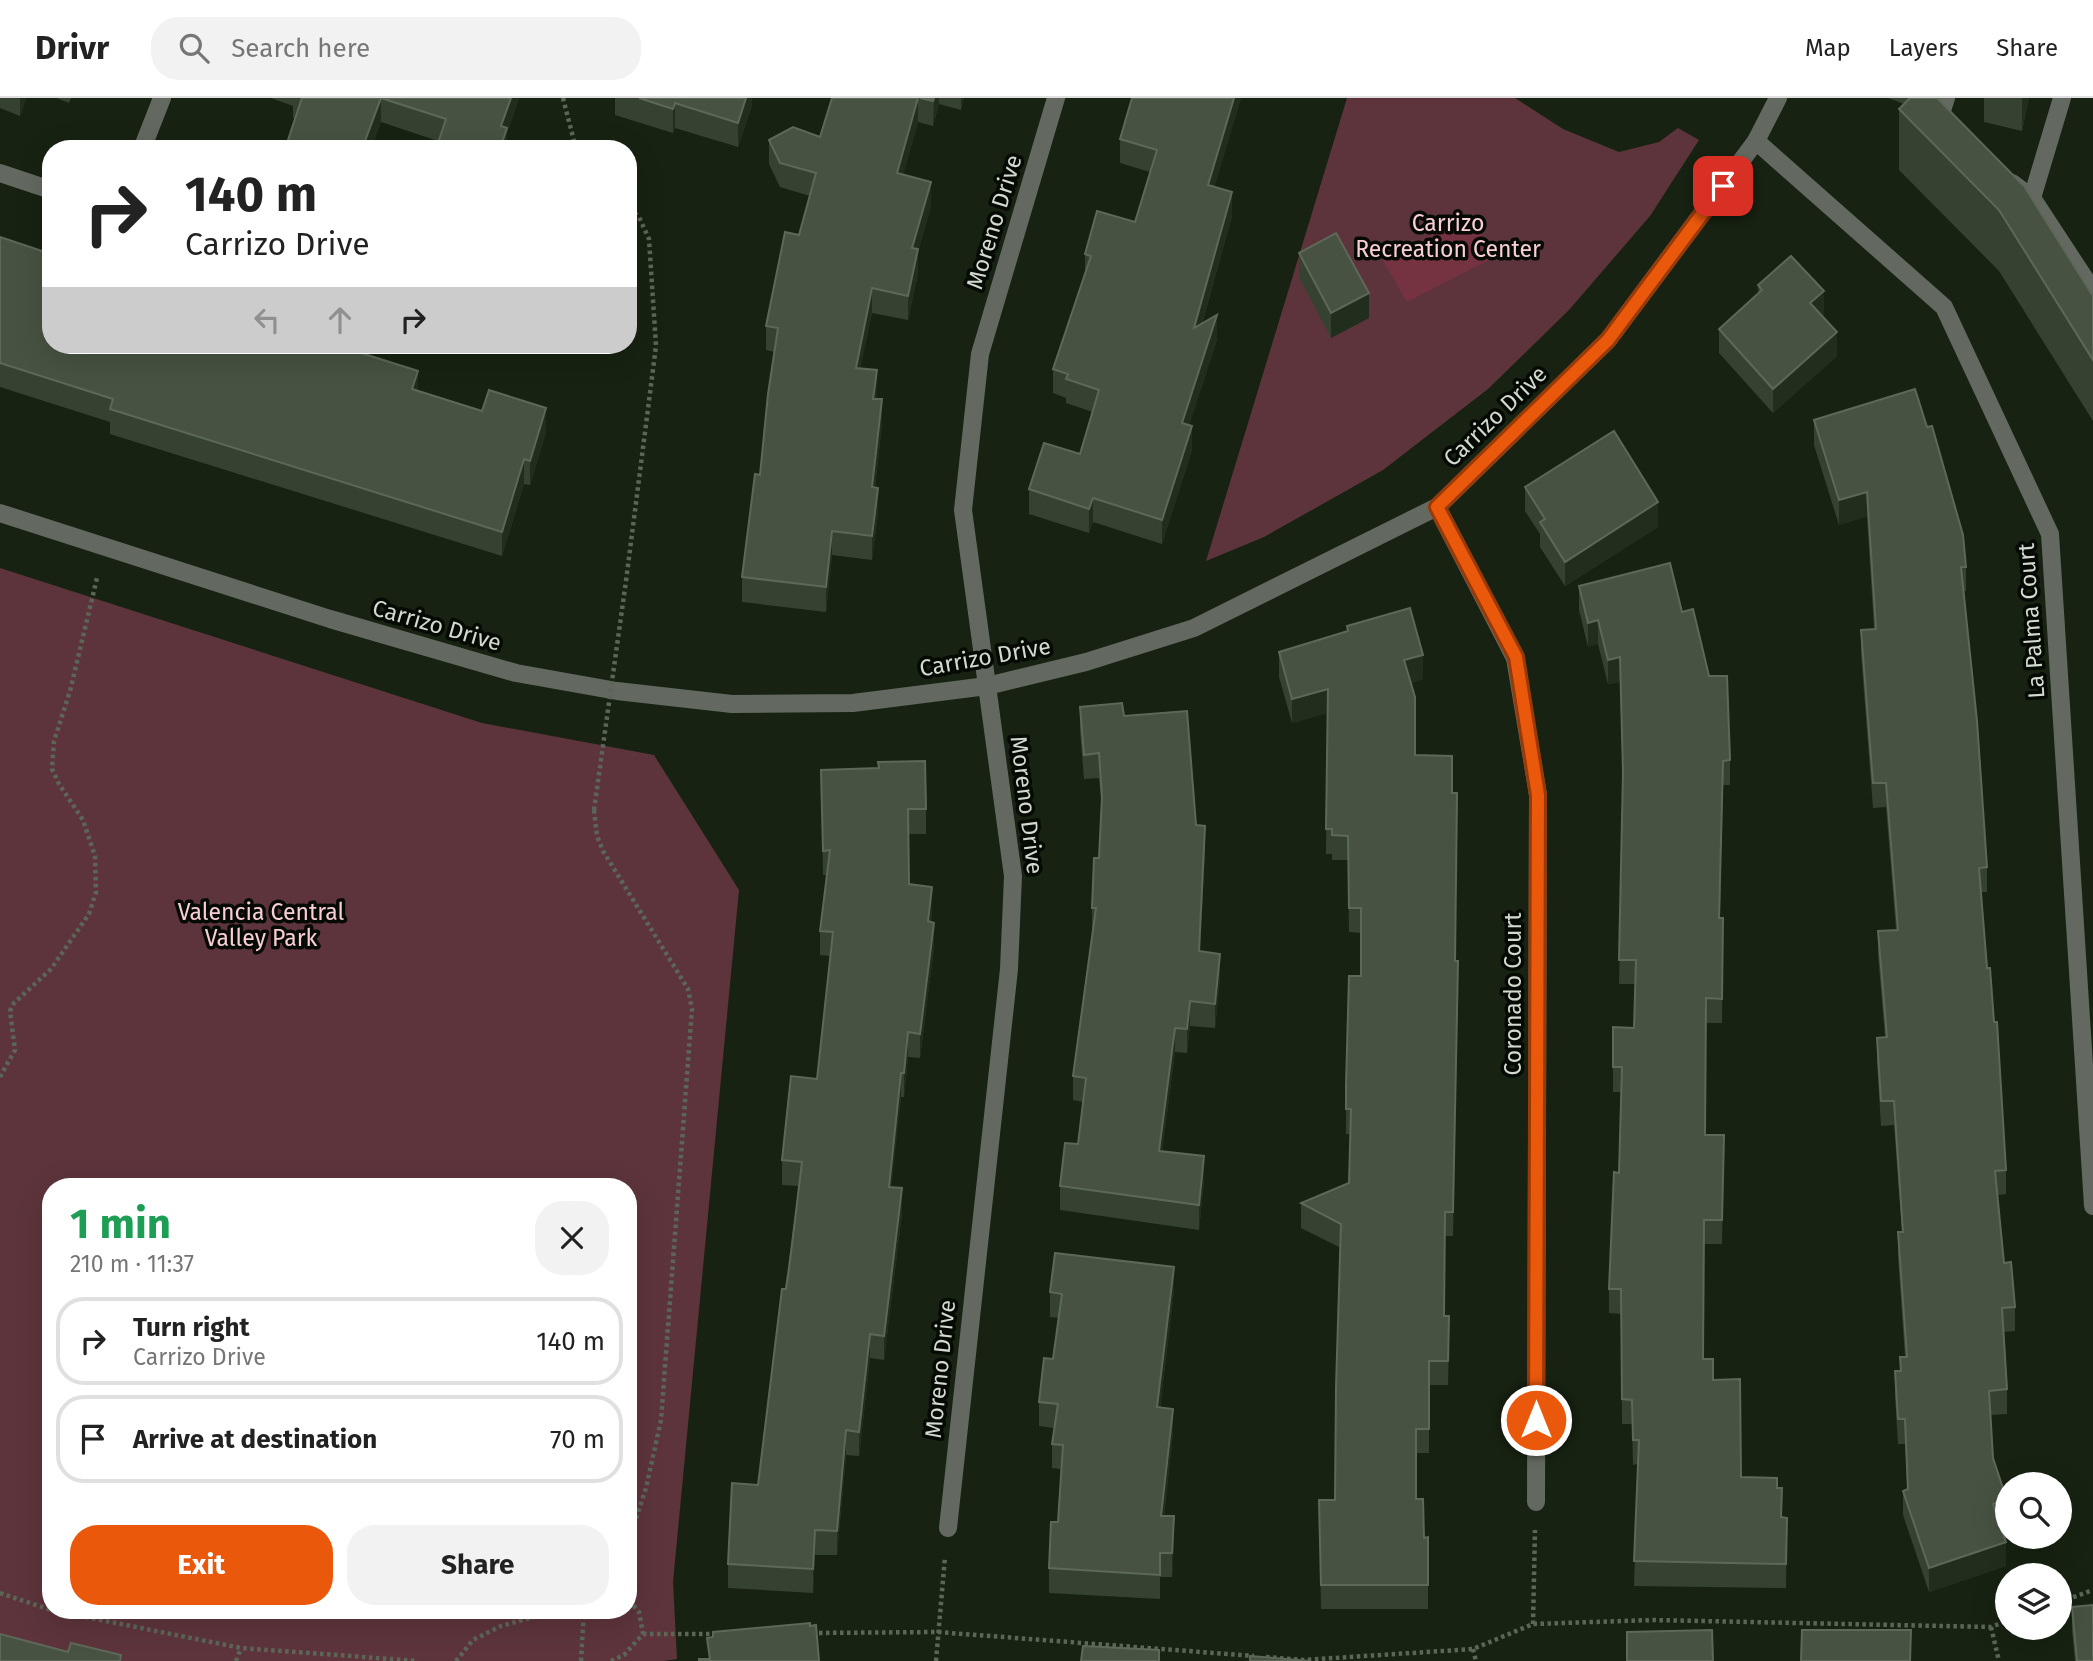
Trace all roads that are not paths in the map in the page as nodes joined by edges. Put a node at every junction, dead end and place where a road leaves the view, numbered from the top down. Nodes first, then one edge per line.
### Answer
1 (162, 98) edge
2 (1056, 98) edge
3 (1778, 98) edge
4 (1946, 98) edge
5 (2062, 98) edge
6 (1948, 134) edge
7 (146, 140) edge
8 (1756, 141) junction
9 (0, 173) edge
10 (2001, 174) edge
11 (42, 187) edge
12 (2032, 198) junction
13 (2093, 290) edge
14 (1437, 507) junction
15 (0, 513) edge
16 (987, 686) junction
17 (2093, 1206) edge
18 (1536, 1502) road end
19 (948, 1528) road end

1 - 7 street
2 - 16 street, Moreno Drive
3 - 8 street, Carrizo Drive
4 - 6 street
5 - 12 street
8 - 14 street, Carrizo Drive
8 - 17 street, La Palma Court
9 - 11 street
10 - 12 street
12 - 13 street
14 - 16 street, Carrizo Drive
14 - 18 street, Coronado Court
15 - 16 street, Carrizo Drive
16 - 19 street, Moreno Drive

